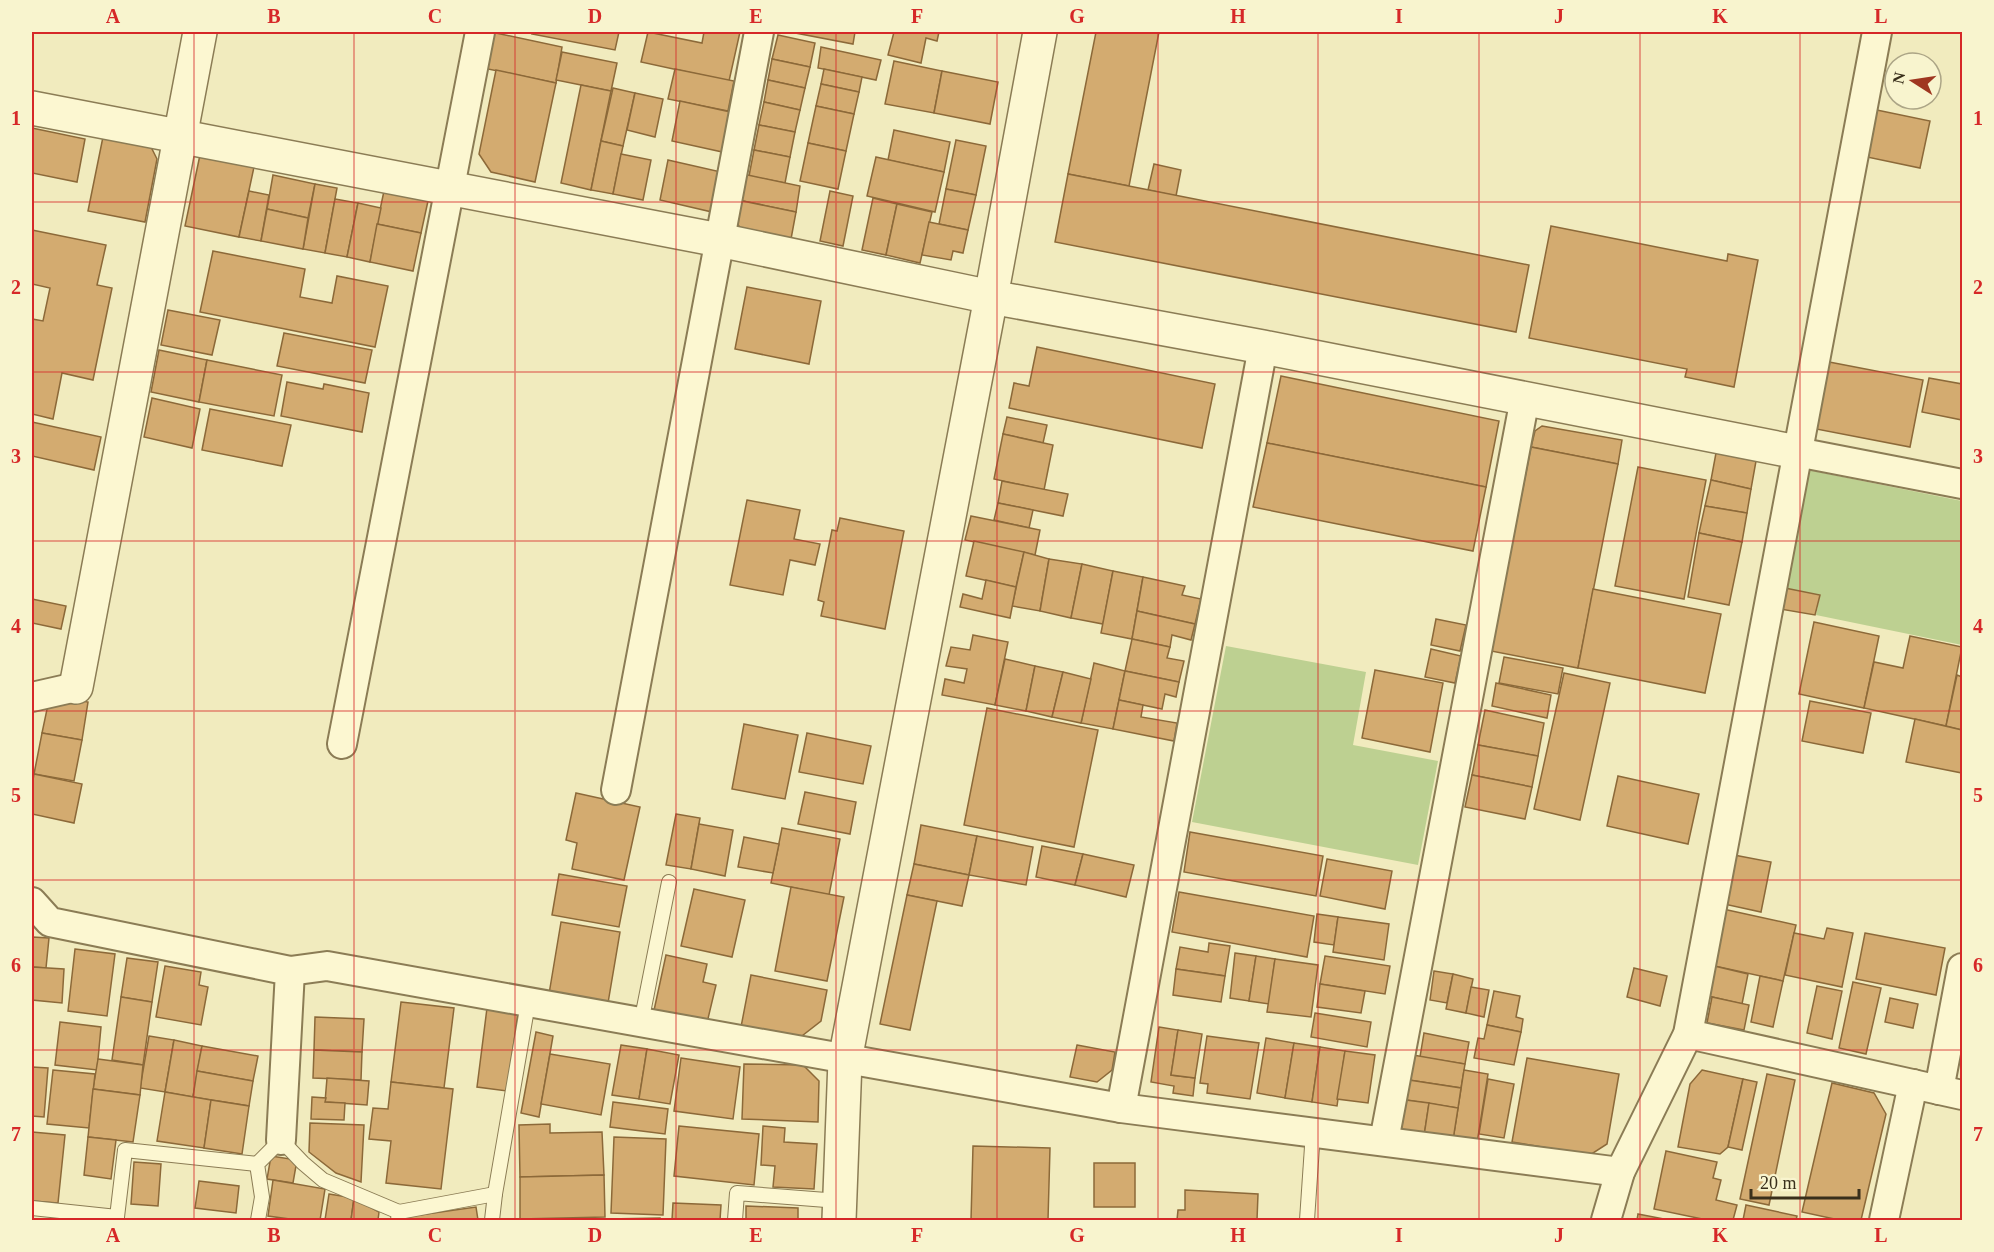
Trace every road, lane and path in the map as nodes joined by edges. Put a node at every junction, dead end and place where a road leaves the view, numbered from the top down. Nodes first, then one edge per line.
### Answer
1 (200, 32) edge
2 (480, 32) edge
3 (759, 32) edge
4 (1040, 32) edge
5 (1877, 32) edge
6 (32, 108) edge
7 (181, 136) junction
8 (449, 188) junction
9 (719, 240) junction
10 (991, 297) junction
11 (1263, 347) junction
12 (1525, 398) junction
13 (1797, 452) junction
14 (1962, 484) edge
15 (76, 687) joint
16 (32, 697) edge
17 (342, 744) dead end
18 (616, 790) dead end
19 (669, 882) dead end
20 (32, 902) edge
21 (1962, 968) edge
22 (290, 971) junction
23 (528, 1002) junction
24 (641, 1023) junction
25 (1688, 1034) junction
26 (845, 1060) junction
27 (1938, 1090) edge
28 (1121, 1108) junction
29 (1313, 1132) junction
30 (281, 1140) junction
31 (1384, 1141) junction
32 (257, 1164) junction
33 (1620, 1172) junction
34 (495, 1194) junction
35 (32, 1208) edge
36 (839, 1211) edge
37 (399, 1216) edge
38 (258, 1221) edge
39 (492, 1221) edge
40 (735, 1221) edge
41 (1307, 1221) edge
42 (1606, 1221) edge
43 (1884, 1221) edge

1 - 7 street
2 - 8 street
3 - 9 street
4 - 10 street
5 - 13 street
6 - 7 street
7 - 8 street
7 - 15 street
8 - 9 street
8 - 17 street
9 - 10 street
9 - 18 street
10 - 11 street
10 - 26 street
11 - 12 street
11 - 28 street
12 - 13 street
12 - 31 street
13 - 14 street
13 - 25 street
15 - 16 street
19 - 24 lane
20 - 22 street
21 - 27 street
22 - 23 street
22 - 30 street
23 - 24 street
23 - 34 lane
24 - 26 street
25 - 27 street
25 - 33 street
26 - 28 street
26 - 36 street
27 - 43 street
28 - 29 street
29 - 31 street
29 - 41 lane
30 - 32 lane
30 - 37 lane
31 - 33 street
32 - 35 lane
32 - 38 lane
33 - 42 street
34 - 37 lane
34 - 39 lane
36 - 40 lane

